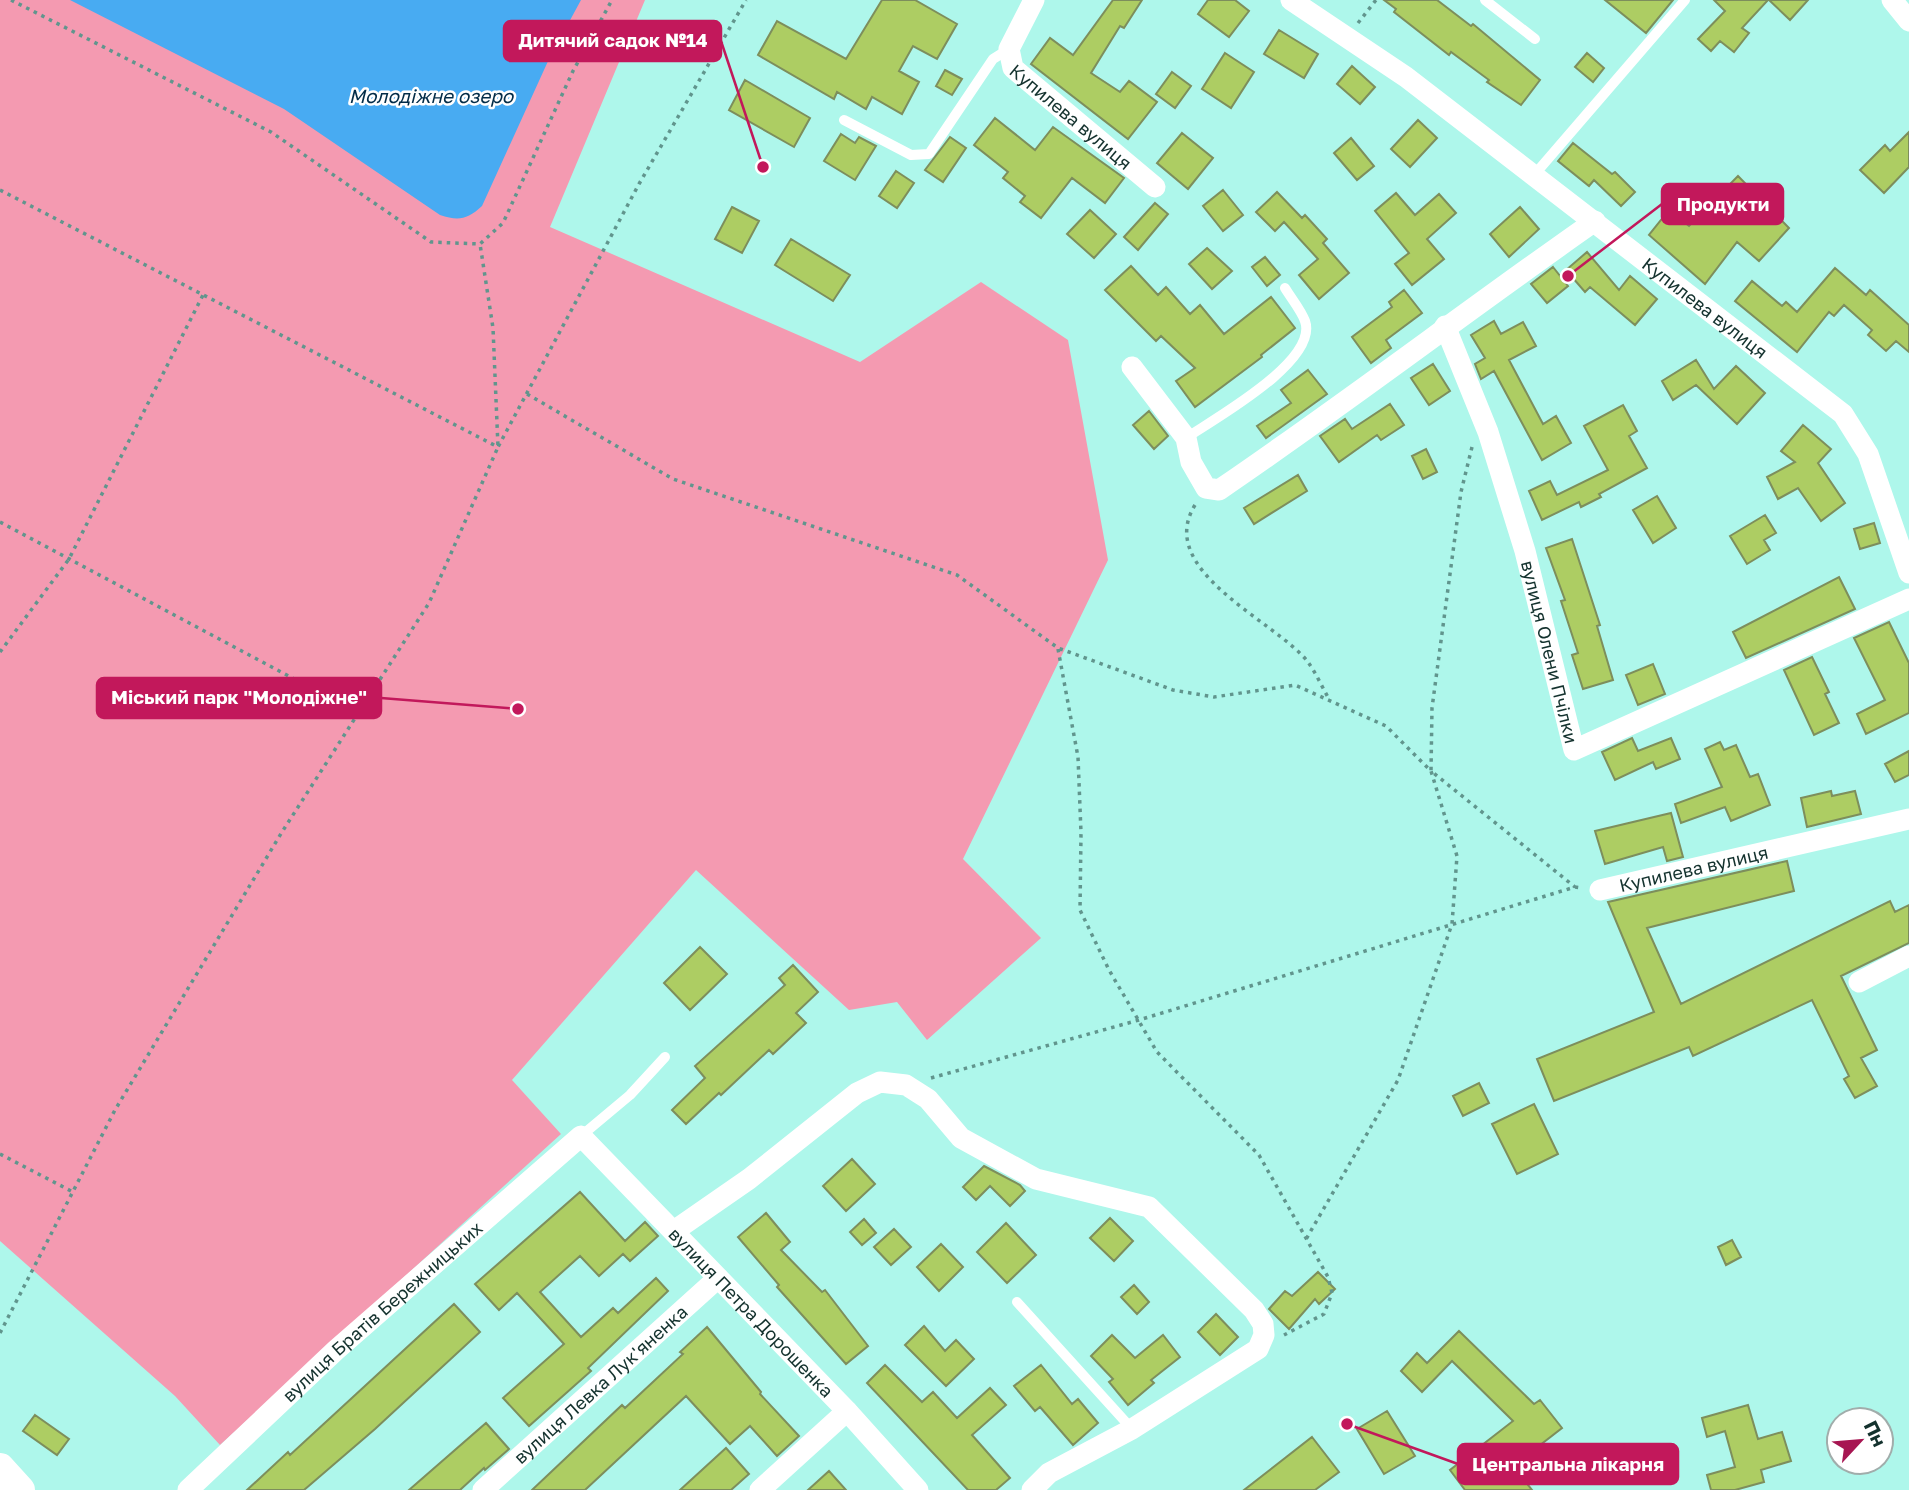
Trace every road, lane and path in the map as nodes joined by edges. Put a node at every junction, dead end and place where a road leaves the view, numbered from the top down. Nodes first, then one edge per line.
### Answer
1 (11, 0) edge
2 (612, 0) edge
3 (746, 0) edge
4 (1034, 0) edge
5 (1291, 0) edge
6 (1376, 0) edge
7 (1485, 0) edge
8 (1685, 0) edge
9 (1892, 0) edge
10 (1909, 20) edge
11 (1347, 37) junction
12 (1535, 39) dead end
13 (1009, 49) junction
14 (844, 120) dead end
15 (1535, 174) junction
16 (1155, 187) dead end
17 (0, 190) edge
18 (1595, 221) junction
19 (480, 244) junction
20 (1285, 288) dead end
21 (204, 293) junction
22 (1445, 326) junction
23 (1132, 367) dead end
24 (527, 394) junction
25 (1488, 432) junction
26 (1186, 439) junction
27 (498, 447) junction
28 (1206, 488) junction
29 (0, 522) edge
30 (69, 559) junction
31 (1909, 573) edge
32 (1909, 599) edge
33 (1058, 648) junction
34 (0, 652) edge
35 (1329, 699) junction
36 (358, 713) junction
37 (1431, 771) junction
38 (1909, 819) edge
39 (1575, 887) junction
40 (1600, 890) joint
41 (1452, 924) junction
42 (1909, 956) edge
43 (1859, 982) dead end
44 (1139, 1020) junction
45 (665, 1057) dead end
46 (905, 1085) junction
47 (581, 1136) junction
48 (0, 1154) edge
49 (73, 1192) junction
50 (674, 1231) junction
51 (1305, 1241) junction
52 (718, 1278) junction
53 (1017, 1302) dead end
54 (0, 1333) edge
55 (1258, 1349) junction
56 (847, 1411) junction
57 (1132, 1429) junction
58 (0, 1468) edge
59 (20, 1490) edge
60 (188, 1490) edge
61 (483, 1490) edge
62 (760, 1490) edge
63 (918, 1490) edge
64 (1032, 1490) edge

1 - 19 path
2 - 19 path
3 - 24 path
4 - 13 street, Купилева вулиця
5 - 11 street, Купилева вулиця
6 - 11 path
7 - 12 lane
8 - 15 lane
9 - 10 street
11 - 15 street, Купилева вулиця
13 - 14 lane
13 - 16 street, Купилева вулиця
15 - 18 street, Купилева вулиця
17 - 21 path
18 - 22 street
18 - 31 street, Купилева вулиця
19 - 27 path
20 - 26 lane
21 - 27 path
21 - 30 path
22 - 25 street, вулиця Олени Пчілки
22 - 28 street
23 - 26 street
24 - 27 path
24 - 33 path
25 - 32 street, вулиця Олени Пчілки
25 - 37 path
26 - 28 street
27 - 36 path
28 - 35 path
29 - 30 path
30 - 34 path
30 - 36 path
33 - 35 path
33 - 44 path
35 - 37 path
36 - 49 path
37 - 39 path
37 - 41 path
38 - 40 street, Купилева вулиця
39 - 40 path
39 - 41 path
41 - 44 path
41 - 51 path
42 - 43 street
44 - 46 path
44 - 51 path
45 - 47 lane
46 - 50 street
46 - 55 street
47 - 50 street, вулиця Петра Дорошенка
47 - 60 street, вулиця Братів Бережницьких
48 - 49 path
49 - 54 path
50 - 52 street, вулиця Петра Дорошенка
51 - 55 path
52 - 56 street, вулиця Петра Дорошенка
52 - 61 street, вулиця Левка Лук'яненка
53 - 57 lane
55 - 57 street
56 - 62 street
56 - 63 street, вулиця Петра Дорошенка
57 - 64 street
58 - 59 street

